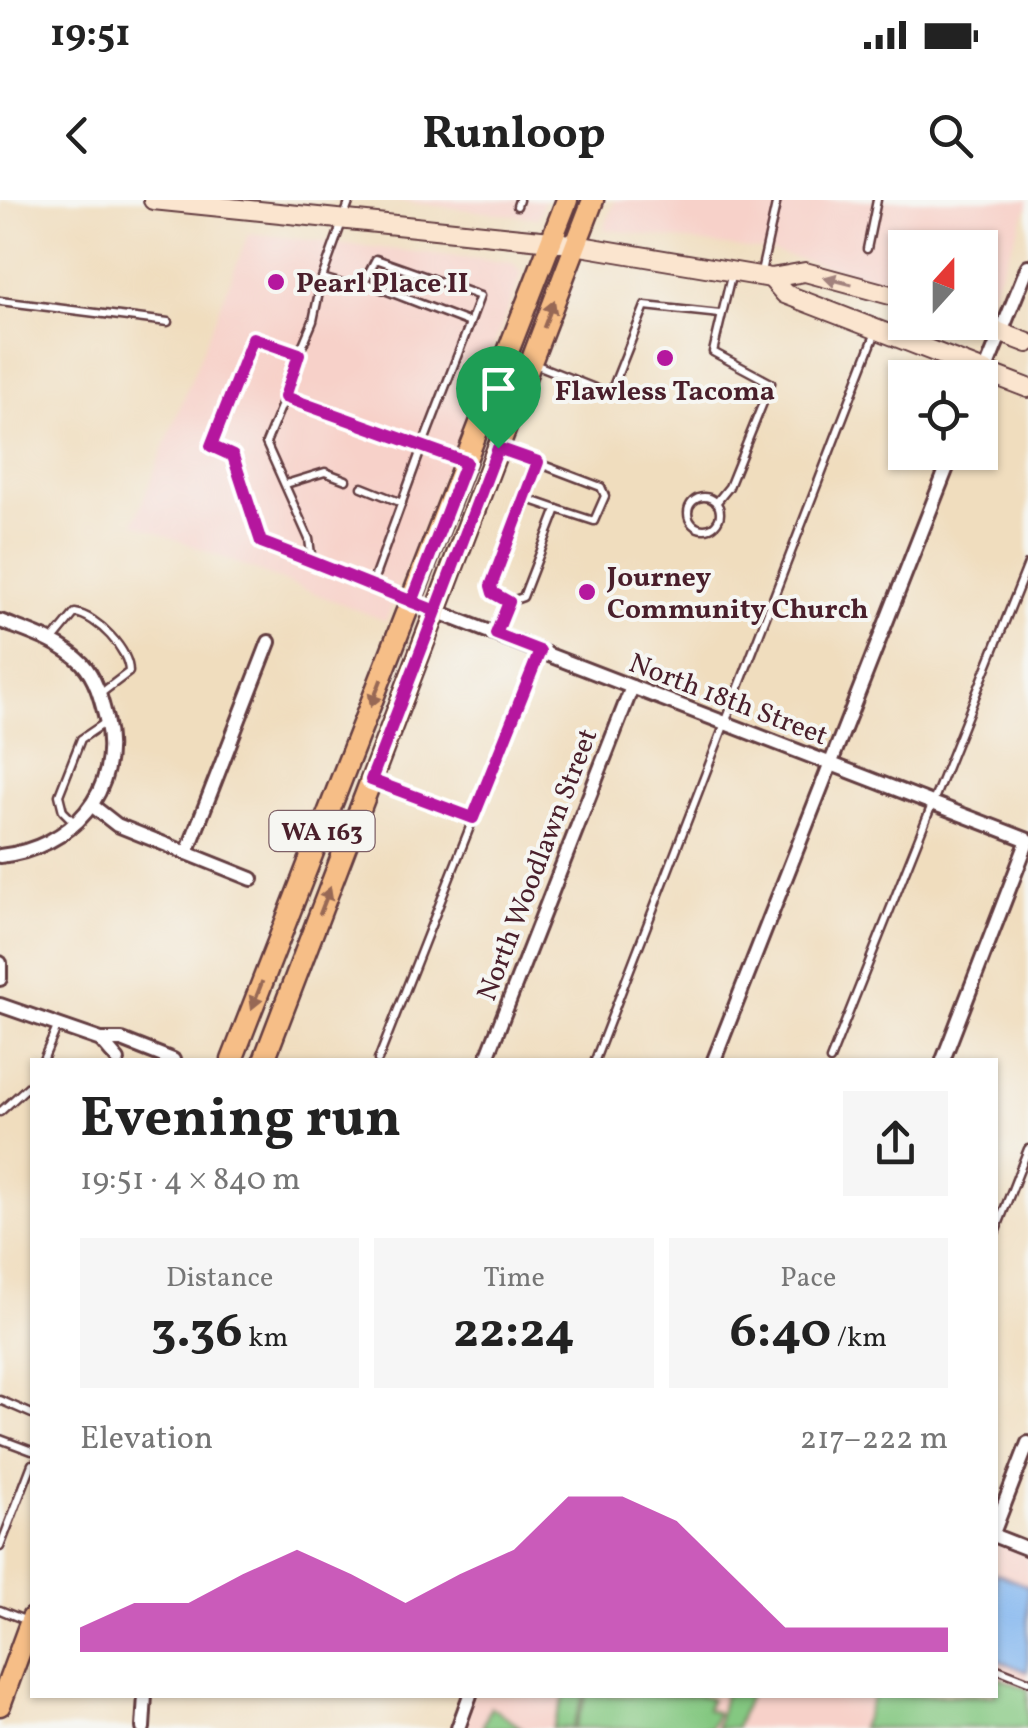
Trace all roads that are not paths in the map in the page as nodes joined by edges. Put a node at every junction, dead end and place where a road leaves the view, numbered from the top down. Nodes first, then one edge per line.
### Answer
1 (153, 200) edge
2 (350, 200) edge
3 (567, 200) edge
4 (593, 200) edge
5 (777, 200) edge
6 (878, 200) edge
7 (342, 221) junction
8 (551, 241) junction
9 (576, 244) junction
10 (867, 249) dead end
11 (1028, 266) edge
12 (732, 271) junction
13 (765, 277) junction
14 (322, 278) junction
15 (364, 282) junction
16 (888, 294) edge
17 (0, 301) edge
18 (720, 314) junction
19 (168, 322) dead end
20 (470, 322) junction
21 (878, 326) junction
22 (998, 331) edge
23 (1001, 332) junction
24 (1028, 343) edge
25 (299, 354) junction
26 (948, 360) edge
27 (990, 360) edge
28 (530, 363) junction
29 (998, 381) edge
30 (1028, 388) edge
31 (285, 397) junction
32 (422, 447) junction
33 (498, 448) junction
34 (466, 462) junction
35 (538, 462) junction
36 (945, 470) edge
37 (346, 480) dead end
38 (286, 484) junction
39 (362, 486) dead end
40 (525, 498) junction
41 (402, 502) junction
42 (716, 503) junction
43 (557, 510) junction
44 (312, 562) junction
45 (1028, 564) edge
46 (372, 584) junction
47 (412, 602) junction
48 (509, 602) junction
49 (436, 611) junction
50 (0, 621) edge
51 (496, 634) junction
52 (51, 642) junction
53 (269, 642) dead end
54 (540, 651) junction
55 (632, 687) junction
56 (102, 700) junction
57 (107, 722) junction
58 (727, 724) junction
59 (828, 763) junction
60 (371, 780) junction
61 (932, 803) junction
62 (94, 807) junction
63 (473, 818) junction
64 (76, 824) junction
65 (1028, 840) edge
66 (187, 853) junction
67 (0, 856) edge
68 (252, 879) dead end
69 (0, 963) edge
70 (0, 979) edge
71 (0, 1005) edge
72 (58, 1024) junction
73 (101, 1040) junction
74 (44, 1058) edge
75 (116, 1058) edge
76 (169, 1058) edge
77 (233, 1058) edge
78 (264, 1058) edge
79 (379, 1058) edge
80 (487, 1058) edge
81 (596, 1058) edge
82 (715, 1058) edge
83 (831, 1058) edge
84 (945, 1058) edge
85 (30, 1090) edge
86 (0, 1112) edge
87 (1028, 1150) edge
88 (998, 1225) edge
89 (0, 1400) edge
90 (30, 1413) edge
91 (0, 1440) edge
92 (1028, 1443) edge
93 (30, 1450) edge
94 (30, 1469) edge
95 (998, 1520) edge
96 (998, 1537) edge
97 (0, 1547) edge
98 (1028, 1549) edge
99 (0, 1610) edge
100 (30, 1619) edge
101 (30, 1625) edge
102 (998, 1669) edge
103 (1028, 1681) edge
104 (145, 1698) edge
105 (469, 1698) edge
106 (0, 1705) edge
107 (143, 1728) edge
108 (458, 1728) edge

1 - 7 main road
2 - 7 lane
3 - 8 main road, WA 163
4 - 9 main road, WA 163
5 - 13 lane
6 - 10 lane
7 - 8 main road
7 - 14 lane
8 - 9 main road
8 - 34 main road, WA 163
9 - 12 main road
28 -> 9 main road, WA 163
11 - 23 street
12 - 13 main road
12 - 18 lane
16 -> 13 main road
13 - 21 main road
14 - 15 lane
14 - 25 lane
15 - 20 lane
15 - 20 lane
17 - 19 lane
18 - 28 lane
18 - 42 lane
20 - 32 lane
21 - 26 main road
21 - 58 lane
22 - 23 main road
23 - 24 main road
23 - 27 street
25 - 31 lane
25 - 44 lane
28 - 33 main road, WA 163
29 - 30 main road
31 - 32 lane
31 - 38 lane
32 - 34 lane
32 - 41 lane
33 - 35 lane
33 - 49 main road, WA 163
34 - 47 main road, WA 163
35 - 40 lane
35 - 43 lane
36 - 59 street
37 - 38 lane
38 - 44 lane
39 - 41 lane
40 - 43 lane
40 - 48 lane
41 - 46 lane
42 - 42 lane
43 - 48 lane
44 - 46 lane
45 - 61 lane
46 - 47 lane
47 - 49 street, North 18th Street
47 -> 77 main road, WA 163
48 - 51 lane
49 - 51 street, North 18th Street
49 - 60 main road, WA 163
50 - 52 street
51 - 54 street, North 18th Street
52 - 56 street
52 - 56 lane
53 - 66 street
54 - 55 street, North 18th Street
54 - 63 lane
55 - 58 street, North 18th Street
55 - 80 street, North Woodlawn Street
56 - 57 street
57 - 62 street
57 - 64 lane
58 - 59 street, North 18th Street
58 - 81 lane
59 - 61 street, North 18th Street
59 - 82 street
60 - 63 lane
78 -> 60 main road, WA 163
61 - 65 street, North 18th Street
61 - 83 lane
62 - 64 street
62 - 66 street
63 - 79 lane
64 - 67 street
65 - 84 street
66 - 68 street
69 - 70 street
71 - 72 street
72 - 73 street
72 - 74 lane
73 - 75 street
73 - 76 street
85 - 86 lane
87 - 88 lane
89 - 90 lane
91 - 93 lane
92 - 95 street
94 - 97 lane
96 - 98 street
99 - 100 lane
101 - 106 main road
102 - 103 lane
104 - 107 street
105 - 108 street

